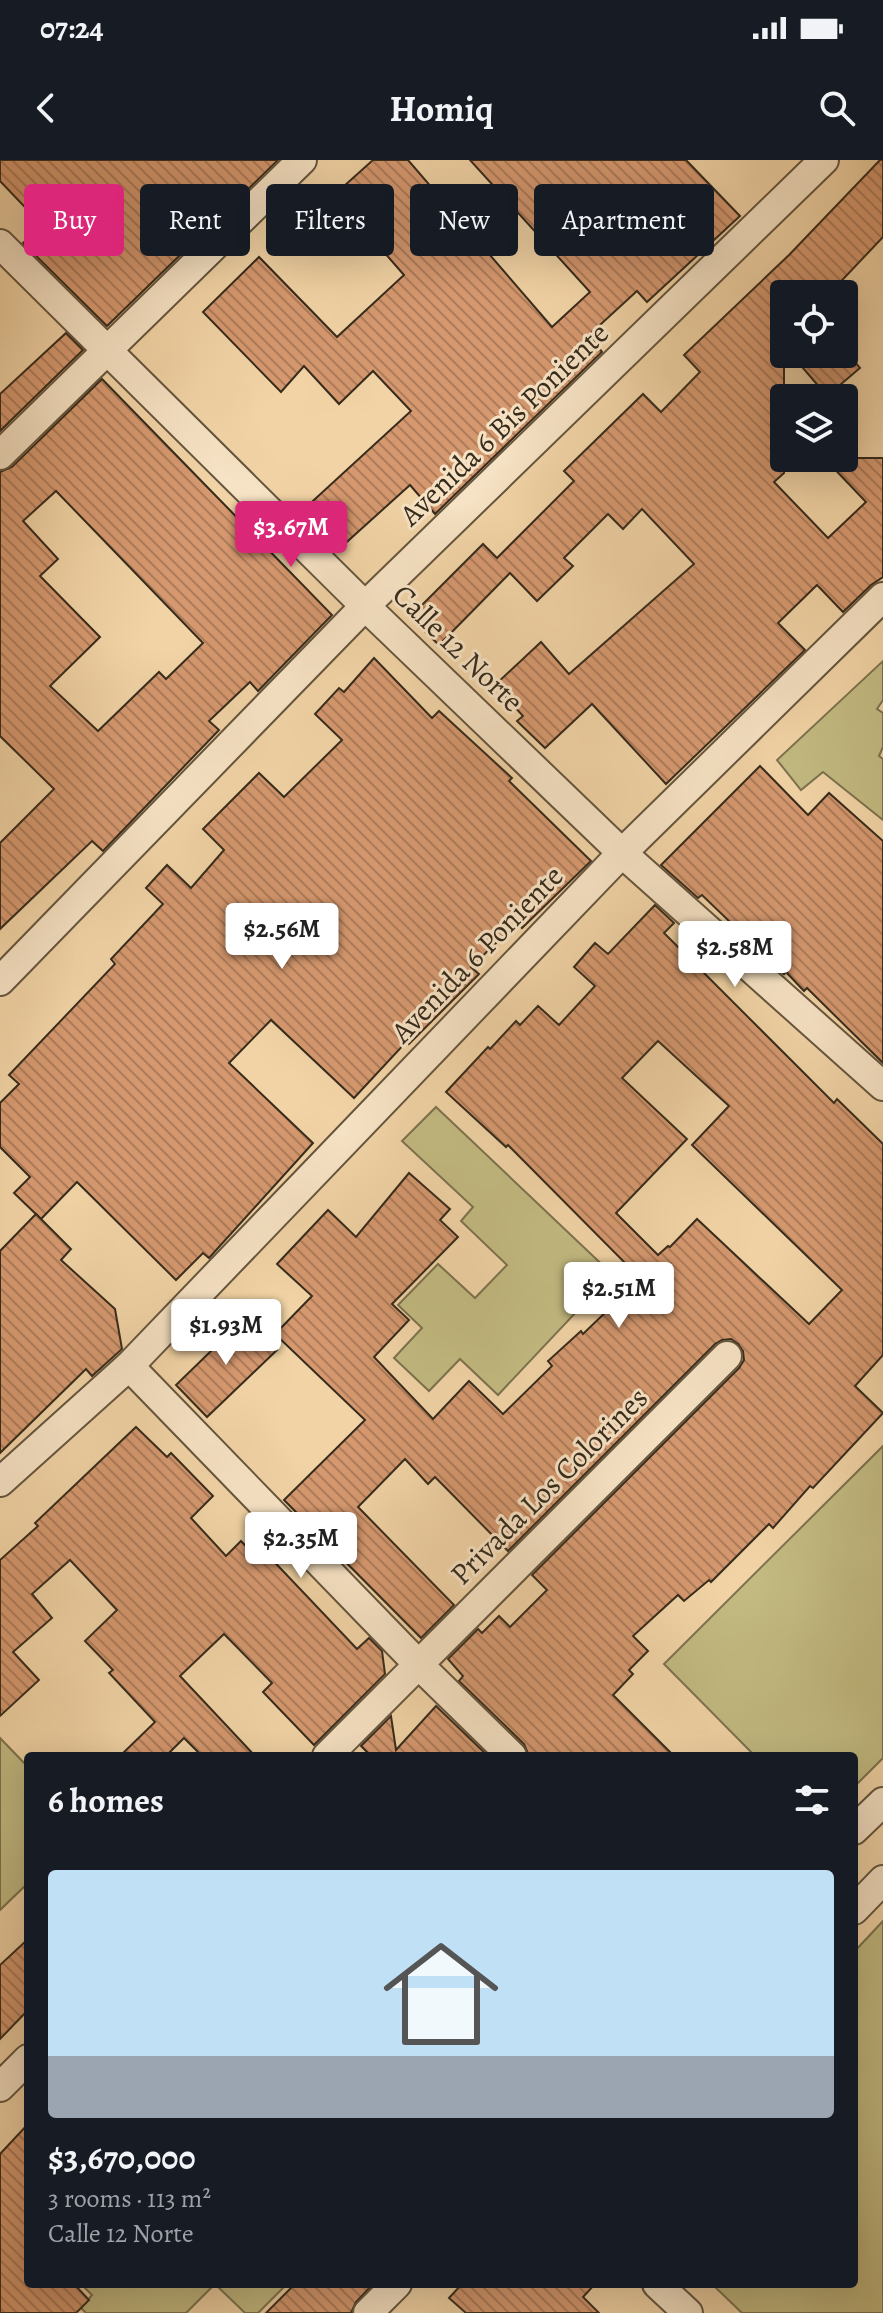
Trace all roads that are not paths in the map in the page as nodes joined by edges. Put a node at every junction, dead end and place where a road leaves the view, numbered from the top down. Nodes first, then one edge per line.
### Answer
1 (302, 160) edge
2 (824, 160) edge
3 (0, 244) edge
4 (108, 352) junction
5 (0, 455) edge
6 (883, 597) edge
7 (365, 606) junction
8 (622, 853) junction
9 (0, 981) edge
10 (883, 1086) edge
11 (727, 1356) dead end
12 (129, 1366) junction
13 (0, 1482) edge
14 (418, 1664) junction
15 (331, 1752) edge
16 (508, 1752) edge
17 (883, 1802) edge
18 (858, 1826) edge
19 (883, 1880) edge
20 (858, 1906) edge
21 (24, 2063) edge
22 (0, 2087) edge
23 (393, 2288) edge
24 (661, 2288) edge
25 (368, 2313) edge
26 (688, 2313) edge

1 - 4 street
2 - 7 street, Avenida 6 Bis Poniente
3 - 4 street, Calle 12 Norte
4 - 5 street
4 - 7 street, Calle 12 Norte
6 - 8 street, Avenida 6 Poniente
7 - 8 street, Calle 12 Norte
7 - 9 street, Avenida 6 Bis Poniente
8 - 10 street, Calle 12 Norte
8 - 12 street, Avenida 6 Poniente
11 - 14 street, Privada Los Colorines
12 - 13 street
12 - 14 street
14 - 15 street, Privada Los Colorines
14 - 16 street
17 - 18 street
19 - 20 street
21 - 22 street
23 - 25 street
24 - 26 street

